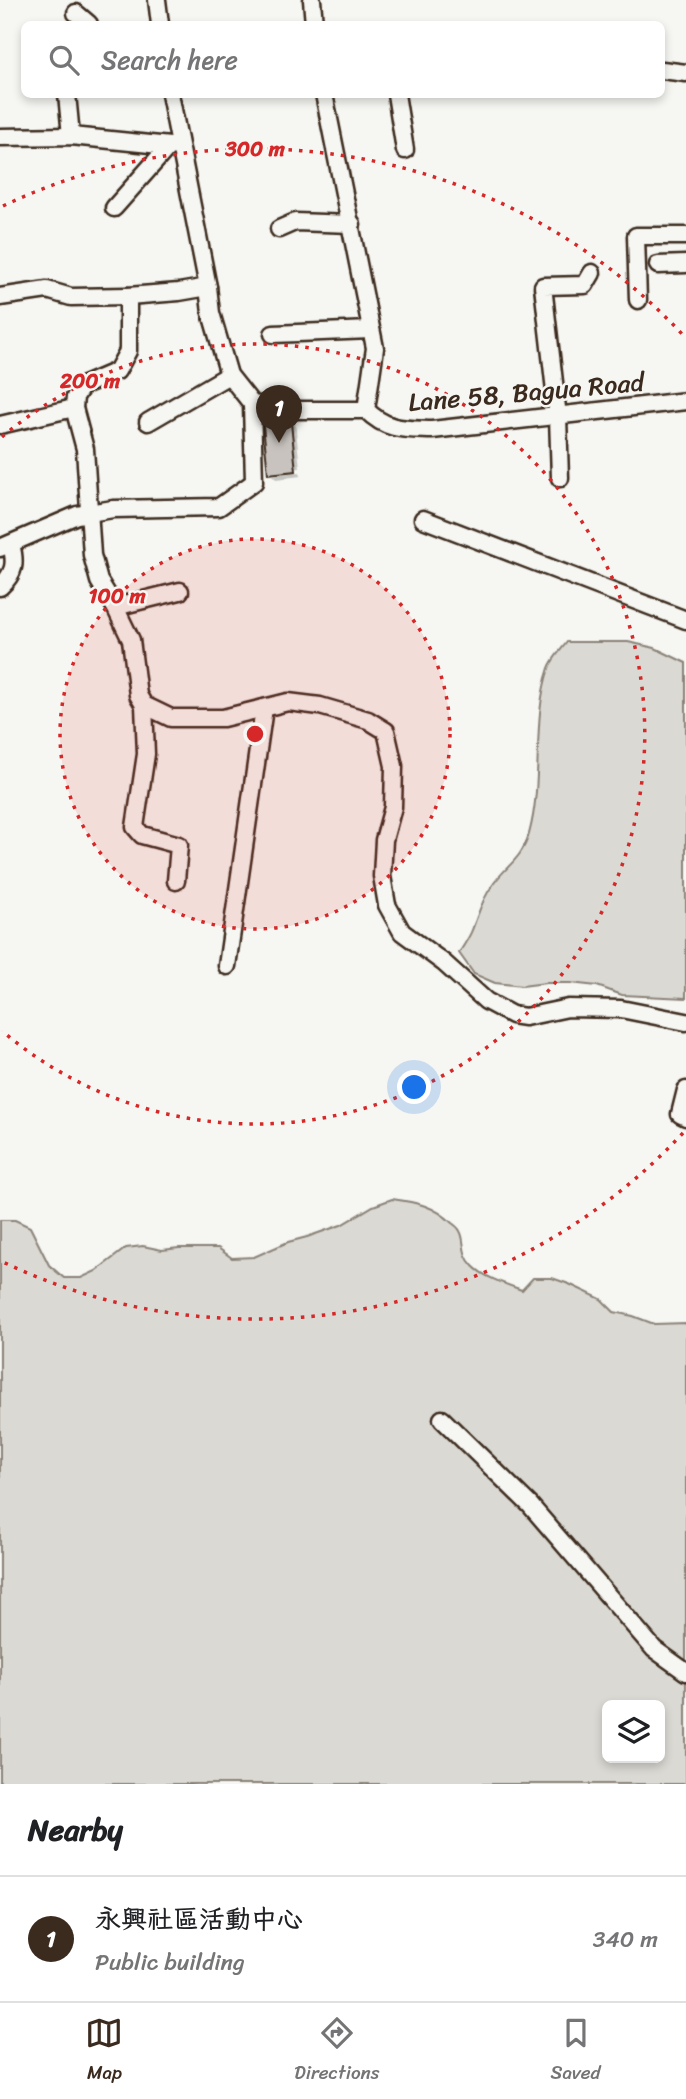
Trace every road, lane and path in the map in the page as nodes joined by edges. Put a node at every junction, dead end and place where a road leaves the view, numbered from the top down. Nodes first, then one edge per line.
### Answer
1 (157, 0) edge
2 (312, 0) edge
3 (75, 13) dead end
4 (85, 21) edge
5 (160, 21) edge
6 (314, 21) edge
7 (665, 70) edge
8 (686, 73) edge
9 (67, 98) edge
10 (170, 98) edge
11 (325, 98) edge
12 (397, 98) edge
13 (71, 136) junction
14 (0, 137) edge
15 (174, 147) junction
16 (405, 150) dead end
17 (114, 208) dead end
18 (352, 224) junction
19 (279, 229) dead end
20 (686, 236) edge
21 (686, 264) edge
22 (658, 265) dead end
23 (592, 273) dead end
24 (208, 287) junction
25 (128, 296) junction
26 (0, 297) edge
27 (638, 300) dead end
28 (372, 330) junction
29 (273, 334) dead end
30 (229, 375) junction
31 (686, 401) edge
32 (252, 404) junction
33 (74, 408) junction
34 (366, 410) junction
35 (558, 417) junction
36 (148, 422) dead end
37 (0, 425) edge
38 (560, 478) dead end
39 (90, 514) junction
40 (423, 519) dead end
41 (3, 547) edge
42 (0, 587) edge
43 (180, 591) dead end
44 (115, 607) junction
45 (686, 620) edge
46 (144, 705) junction
47 (264, 708) junction
48 (176, 881) dead end
49 (227, 966) dead end
50 (686, 1022) edge
51 (686, 1090) edge
52 (686, 1117) edge
53 (442, 1419) dead end
54 (686, 1672) edge

1 - 5 street
2 - 6 street
3 - 4 street
7 - 8 street
9 - 13 street
10 - 15 street
11 - 18 street
12 - 16 street
13 - 14 street
13 - 15 street
15 - 17 street
15 - 24 street
18 - 19 street
18 - 28 street
20 - 27 street
21 - 22 street
23 - 35 street
24 - 25 street
24 - 30 street
25 - 26 street
25 - 33 street
28 - 29 street
28 - 34 street
30 - 32 street
30 - 36 street
31 - 35 street, Lane 58, Bagua Road
32 - 34 street
32 - 39 street
33 - 37 street
33 - 39 street
34 - 35 street, Lane 58, Bagua Road
35 - 38 street
39 - 41 street
39 - 44 street
40 - 45 street
41 - 42 street
43 - 44 street
44 - 46 street
46 - 47 street
46 - 48 street
47 - 49 street
47 - 50 street
51 - 52 street
53 - 54 street

